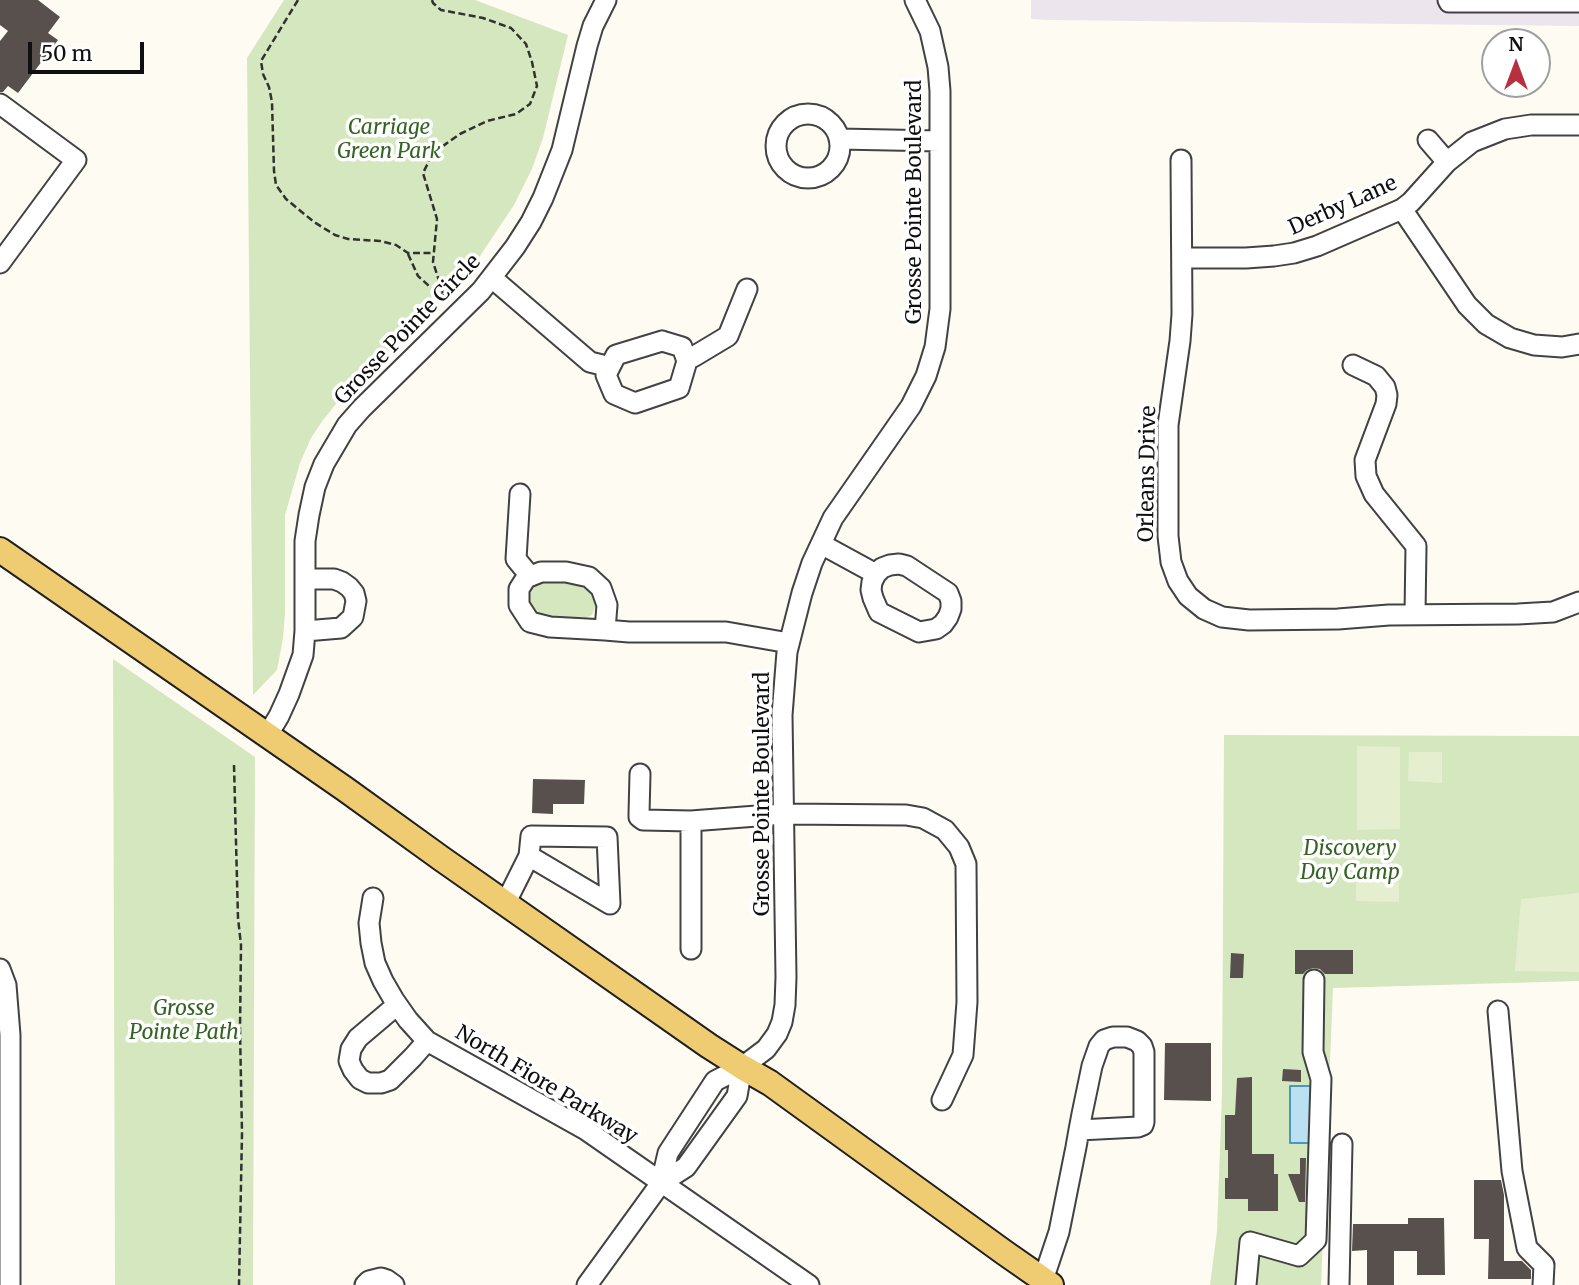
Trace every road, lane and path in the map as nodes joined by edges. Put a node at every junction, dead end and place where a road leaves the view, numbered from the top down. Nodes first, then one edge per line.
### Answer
1 (298, 0) edge
2 (432, 0) edge
3 (606, 0) edge
4 (915, 0) edge
5 (1448, 0) edge
6 (1579, 2) edge
7 (0, 104) edge
8 (1579, 125) edge
9 (839, 139) dead end
10 (1428, 140) dead end
11 (940, 141) junction
12 (1181, 160) dead end
13 (1447, 162) junction
14 (1402, 209) junction
15 (408, 253) junction
16 (434, 253) junction
17 (1182, 258) junction
18 (0, 263) edge
19 (492, 278) junction
20 (747, 289) dead end
21 (1579, 344) edge
22 (685, 358) junction
23 (1353, 365) dead end
24 (610, 367) junction
25 (520, 494) dead end
26 (821, 544) junction
27 (0, 550) edge
28 (876, 574) dead end
29 (530, 576) junction
30 (305, 579) junction
31 (1579, 602) edge
32 (1415, 614) junction
33 (605, 630) junction
34 (305, 631) junction
35 (789, 643) junction
36 (267, 736) junction
37 (234, 765) dead end
38 (640, 774) dead end
39 (783, 814) junction
40 (691, 821) junction
41 (529, 856) junction
42 (373, 898) dead end
43 (505, 904) junction
44 (691, 949) dead end
45 (0, 969) edge
46 (1314, 979) dead end
47 (397, 1004) junction
48 (1498, 1011) dead end
49 (427, 1041) junction
50 (742, 1067) junction
51 (942, 1100) dead end
52 (1079, 1130) junction
53 (1342, 1144) dead end
54 (661, 1183) junction
55 (6, 1272) edge
56 (1047, 1282) edge
57 (239, 1285) edge
58 (365, 1285) edge
59 (394, 1285) edge
60 (587, 1285) edge
61 (809, 1285) edge
62 (1246, 1285) edge
63 (1339, 1285) edge
64 (1543, 1285) edge

1 - 15 path
2 - 16 path
3 - 19 street, Grosse Pointe Circle
4 - 11 street, Grosse Pointe Boulevard
5 - 6 street
7 - 18 street
8 - 13 street, Derby Lane
9 - 11 street
10 - 13 street
11 - 26 street, Grosse Pointe Boulevard
12 - 17 street, Orleans Drive
13 - 14 street, Derby Lane
14 - 17 street, Derby Lane
14 - 21 street
15 - 16 path
15 - 16 path
17 - 32 street, Orleans Drive
19 - 24 street
19 - 30 street, Grosse Pointe Circle
20 - 22 street
22 - 24 street
22 - 24 street
23 - 32 street
25 - 29 street
26 - 28 street
26 - 35 street, Grosse Pointe Boulevard
27 - 36 main road
29 - 33 street
29 - 33 street
30 - 34 street, Grosse Pointe Circle
30 - 34 street
31 - 32 street, Orleans Drive
33 - 35 street
34 - 36 street, Grosse Pointe Circle
35 - 39 street, Grosse Pointe Boulevard
36 - 43 main road
37 - 57 path
38 - 40 street
39 - 40 street
39 - 50 street, Grosse Pointe Boulevard
39 - 51 street
40 - 44 street
41 - 41 street
41 - 43 street
42 - 47 street, North Fiore Parkway
43 - 50 main road
45 - 55 street
46 - 62 street
47 - 49 street, North Fiore Parkway
47 - 49 street
48 - 64 street
49 - 54 street, North Fiore Parkway
50 - 54 street
50 - 56 main road
52 - 52 street
52 - 56 street
53 - 63 street
54 - 60 street
54 - 61 street, North Fiore Parkway
58 - 59 street

